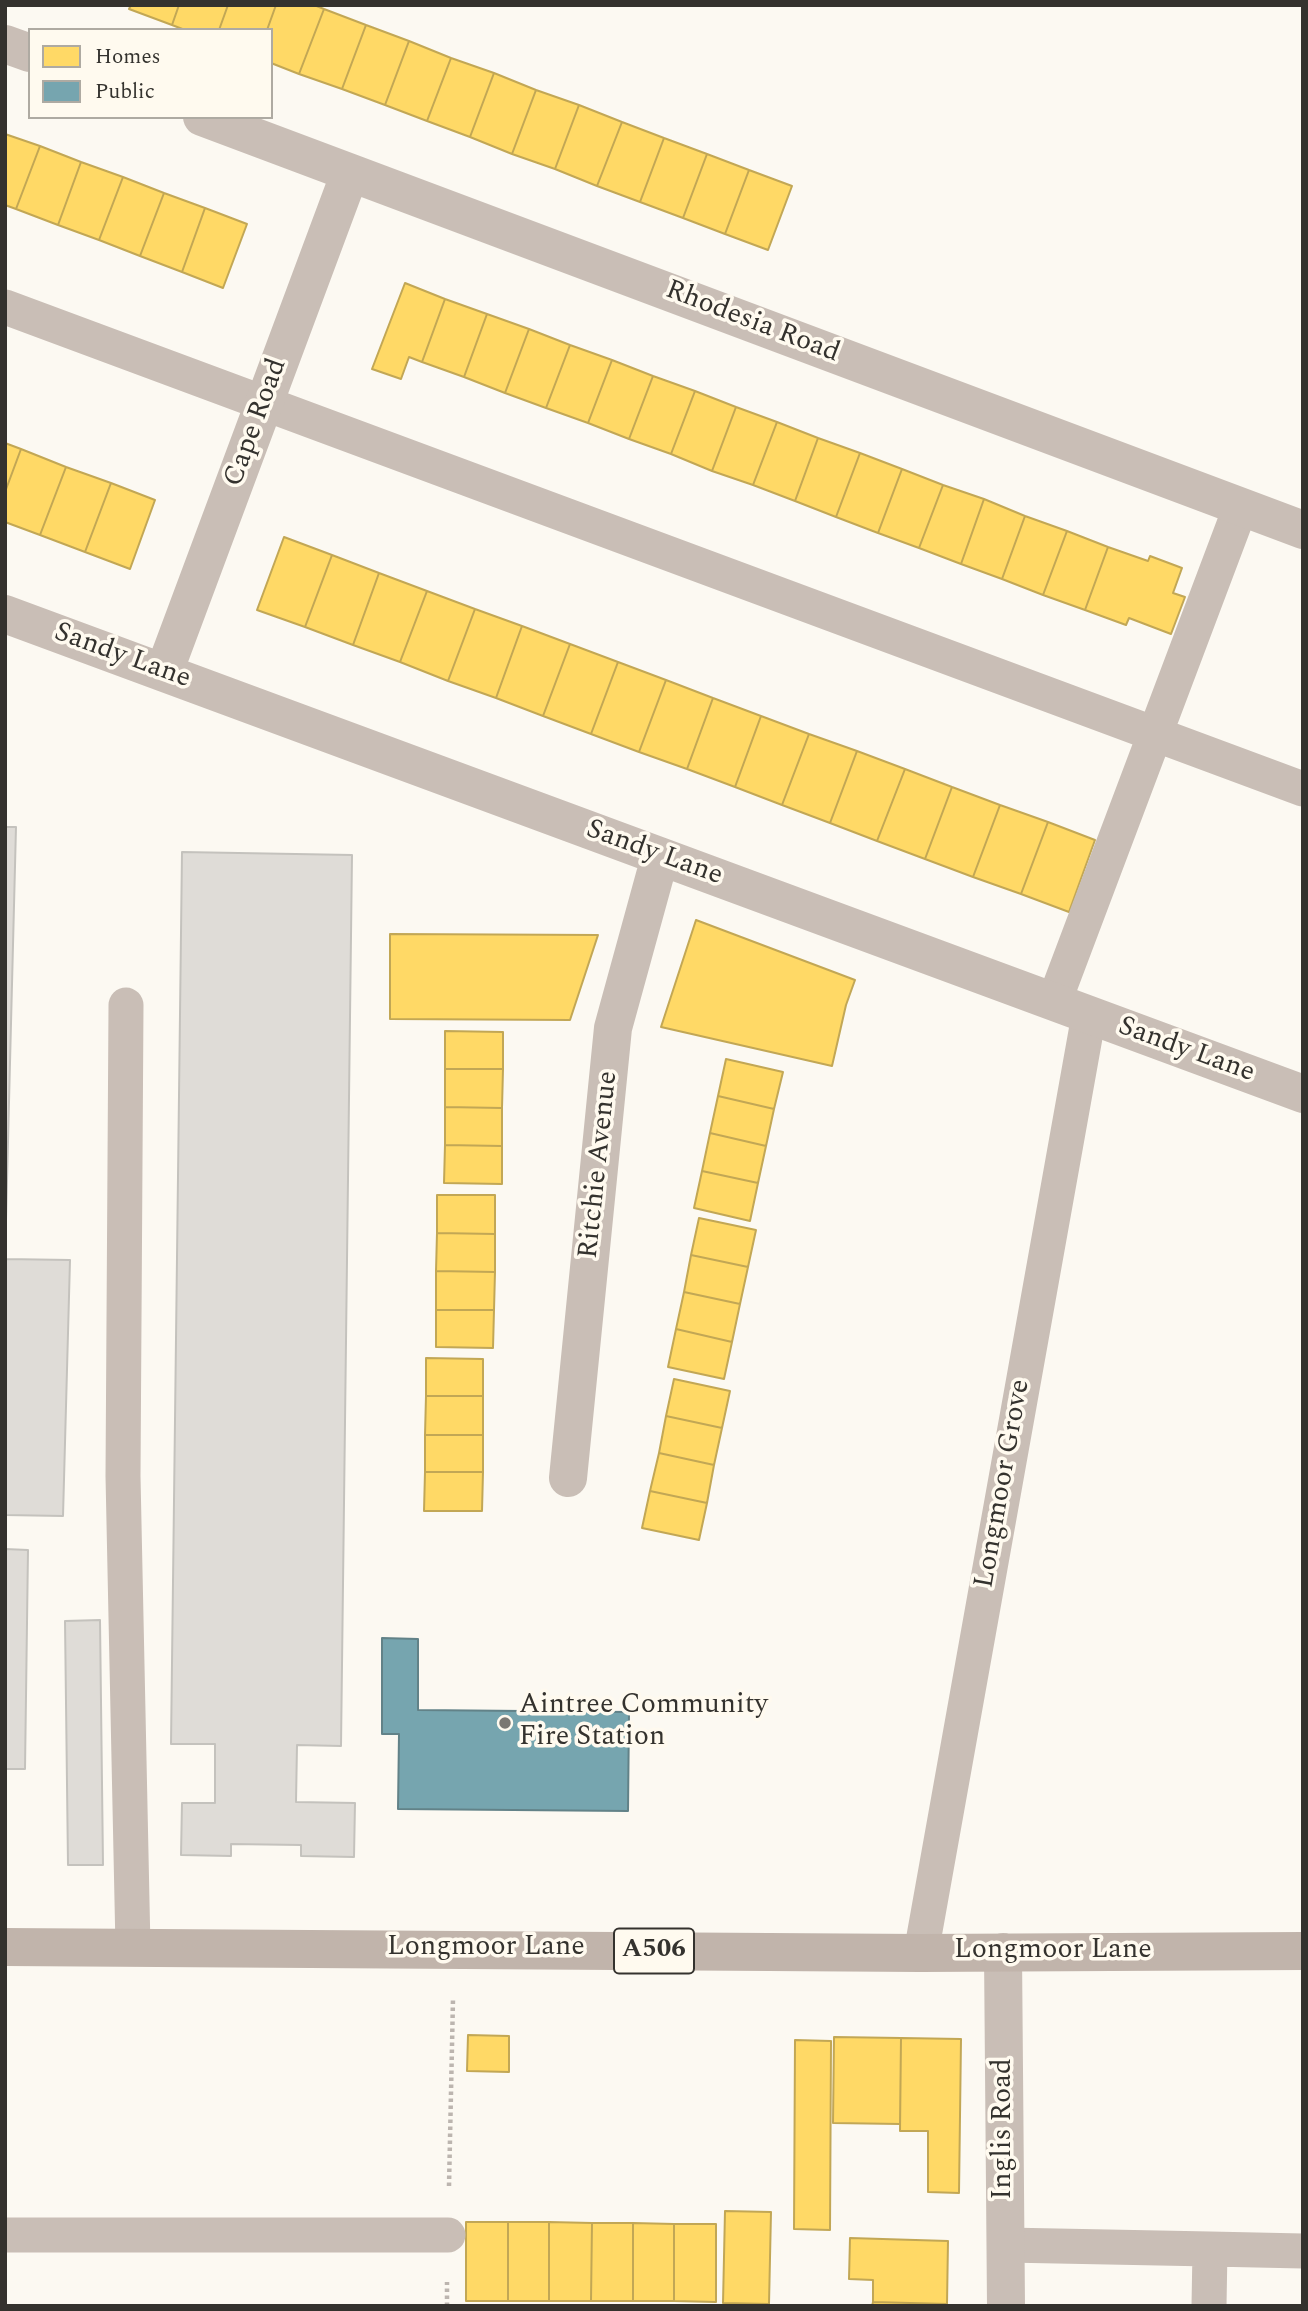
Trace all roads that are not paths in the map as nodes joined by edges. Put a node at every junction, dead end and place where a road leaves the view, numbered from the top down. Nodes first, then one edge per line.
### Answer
1 (5, 44) edge
2 (28, 52) edge
3 (207, 119) edge
4 (350, 173) junction
5 (5, 307) edge
6 (264, 403) junction
7 (1241, 506) junction
8 (1303, 530) edge
9 (5, 614) edge
10 (164, 672) junction
11 (1156, 734) junction
12 (1303, 789) edge
13 (660, 856) junction
14 (126, 1005) dead end
15 (1072, 1008) junction
16 (1303, 1094) edge
17 (568, 1478) dead end
18 (5, 1947) edge
19 (133, 1948) junction
20 (1303, 1951) edge
21 (1003, 1952) junction
22 (921, 1953) junction
23 (5, 2235) edge
24 (448, 2235) road end
25 (1006, 2245) junction
26 (1210, 2249) junction
27 (1303, 2250) edge
28 (1006, 2306) edge
29 (1209, 2306) edge

1 - 2 street
3 - 4 street, Rhodesia Road
4 - 6 street, Cape Road
4 - 7 street, Rhodesia Road
5 - 6 lane
6 - 10 street, Cape Road
6 - 11 lane
7 - 8 street, Rhodesia Road
7 - 11 lane, Longmoor Grove
9 - 10 street, Sandy Lane
10 - 13 street, Sandy Lane
11 - 12 lane
11 - 15 lane, Longmoor Grove
13 - 15 street, Sandy Lane
13 - 17 street, Ritchie Avenue
14 - 19 lane
15 - 16 street, Sandy Lane
15 - 22 lane, Longmoor Grove
18 - 19 main road, Longmoor Lane / A506
19 - 22 main road, Longmoor Lane / A506
20 - 21 main road, Longmoor Lane / A506
21 - 22 main road, Longmoor Lane / A506
21 - 25 street, Inglis Road
23 - 24 lane
25 - 26 lane
25 - 28 street, Inglis Road
26 - 27 lane
26 - 29 lane

